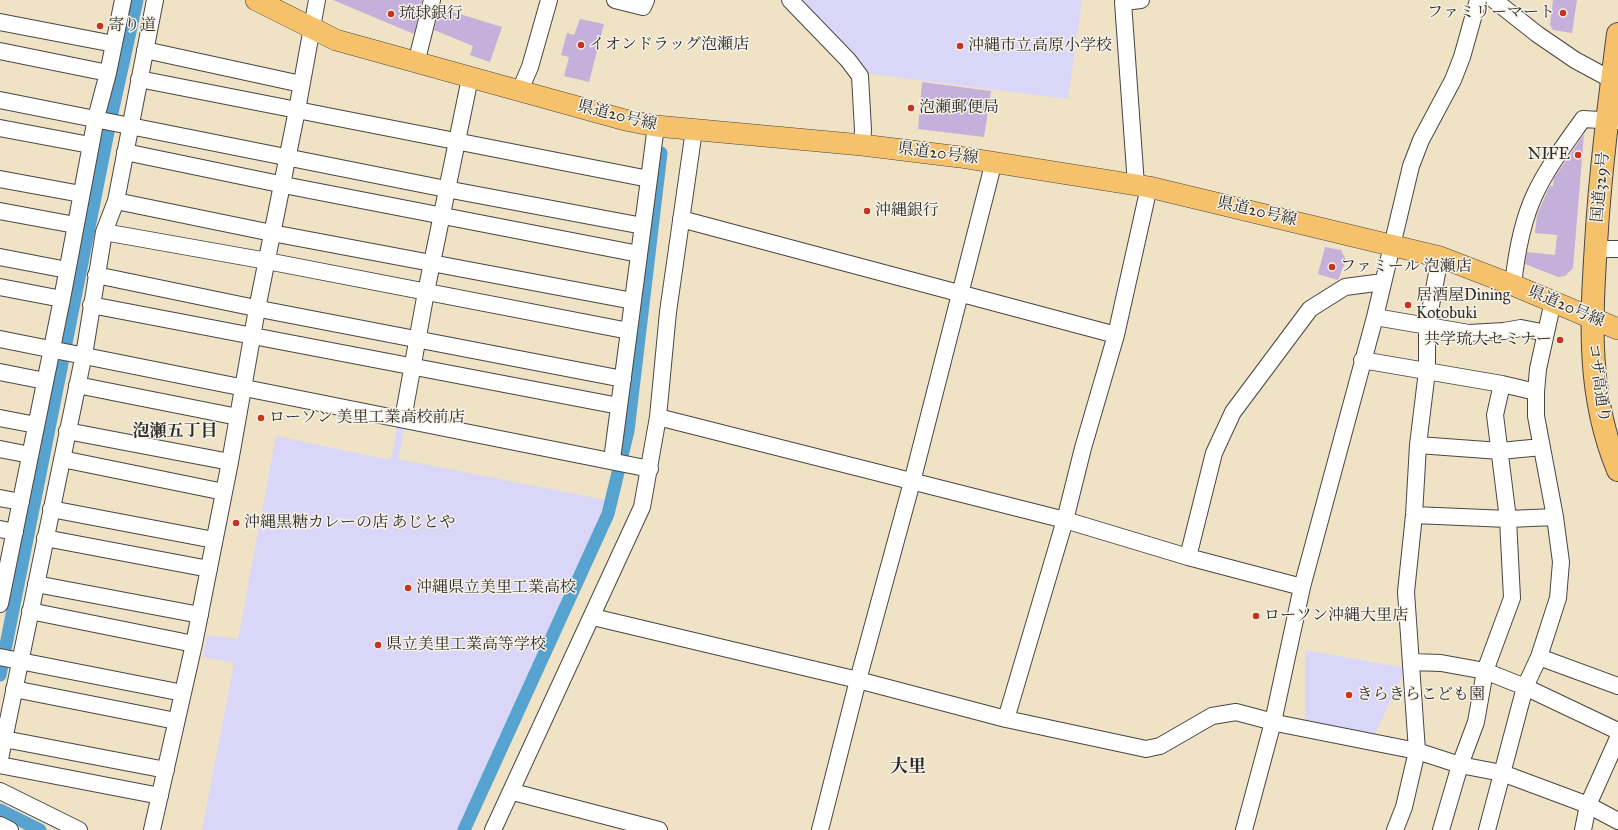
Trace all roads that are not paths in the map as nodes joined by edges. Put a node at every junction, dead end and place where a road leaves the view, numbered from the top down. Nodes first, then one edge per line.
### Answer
1 (123, 0) edge
2 (155, 0) edge
3 (256, 0) edge
4 (317, 0) edge
5 (432, 0) edge
6 (549, 0) edge
7 (615, 0) edge
8 (646, 0) edge
9 (790, 0) edge
10 (1141, 0) edge
11 (1478, 0) edge
12 (1494, 0) edge
13 (0, 22) edge
14 (312, 28) junction
15 (1618, 34) edge
16 (114, 44) junction
17 (145, 50) junction
18 (0, 51) edge
19 (416, 63) junction
20 (108, 73) junction
21 (470, 78) junction
22 (139, 79) junction
23 (1612, 80) junction
24 (301, 84) junction
25 (520, 90) junction
26 (0, 100) edge
27 (297, 110) junction
28 (96, 118) junction
29 (1613, 120) edge
30 (132, 125) junction
31 (656, 126) junction
32 (0, 128) edge
33 (694, 130) junction
34 (456, 140) junction
35 (90, 145) junction
36 (862, 145) junction
37 (125, 152) junction
38 (287, 157) junction
39 (994, 161) junction
40 (0, 179) edge
41 (649, 180) junction
42 (282, 184) junction
43 (1142, 186) junction
44 (446, 188) junction
45 (81, 194) junction
46 (116, 201) junction
47 (0, 211) edge
48 (441, 216) junction
49 (681, 219) junction
50 (75, 225) junction
51 (643, 226) junction
52 (104, 232) junction
53 (272, 234) junction
54 (1393, 245) junction
55 (1596, 249) junction
56 (1618, 249) edge
57 (639, 254) junction
58 (0, 257) edge
59 (1440, 257) junction
60 (267, 261) junction
61 (432, 264) junction
62 (67, 270) junction
63 (96, 275) junction
64 (1383, 282) junction
65 (1513, 285) junction
66 (0, 287) edge
67 (426, 292) junction
68 (959, 293) junction
69 (62, 299) junction
70 (632, 301) junction
71 (1553, 301) junction
72 (91, 305) junction
73 (257, 309) junction
74 (1375, 317) junction
75 (1591, 317) junction
76 (1427, 327) junction
77 (1618, 329) edge
78 (629, 331) junction
79 (1546, 333) junction
80 (1116, 335) junction
81 (252, 337) junction
82 (0, 339) edge
83 (417, 340) junction
84 (52, 349) junction
85 (83, 355) junction
86 (1362, 360) junction
87 (412, 367) junction
88 (1427, 371) junction
89 (0, 372) edge
90 (623, 379) junction
91 (45, 381) junction
92 (1502, 384) junction
93 (77, 385) junction
94 (243, 387) junction
95 (1536, 392) junction
96 (619, 406) junction
97 (238, 417) junction
98 (0, 418) edge
99 (658, 418) junction
100 (403, 419) junction
101 (36, 425) junction
102 (67, 431) junction
103 (1418, 445) junction
104 (1542, 447) junction
105 (0, 450) edge
106 (1500, 452) junction
107 (30, 455) junction
108 (62, 458) junction
109 (612, 460) junction
110 (230, 462) junction
111 (650, 469) junction
112 (1618, 470) edge
113 (912, 482) junction
114 (224, 492) junction
115 (0, 498) edge
116 (21, 502) junction
117 (51, 509) junction
118 (1414, 515) junction
119 (1555, 517) junction
120 (1508, 519) junction
121 (1066, 520) junction
122 (7, 530) edge
123 (45, 538) junction
124 (214, 540) junction
125 (1188, 557) junction
126 (209, 569) junction
127 (3, 579) edge
128 (36, 584) junction
129 (1302, 586) junction
130 (0, 604) edge
131 (30, 611) junction
132 (200, 615) junction
133 (593, 617) junction
134 (194, 644) junction
135 (0, 657) edge
136 (1540, 657) junction
137 (20, 660) junction
138 (1411, 662) junction
139 (1484, 671) junction
140 (858, 680) junction
141 (1618, 686) edge
142 (1525, 688) junction
143 (14, 689) junction
144 (182, 693) junction
145 (1006, 719) junction
146 (176, 721) junction
147 (1273, 722) junction
148 (1618, 731) edge
149 (1618, 738) edge
150 (4, 739) junction
151 (1417, 751) junction
152 (0, 759) edge
153 (1460, 765) junction
154 (0, 766) edge
155 (166, 770) junction
156 (1502, 773) junction
157 (0, 791) edge
158 (512, 792) junction
159 (160, 796) junction
160 (1588, 805) junction
161 (1618, 821) edge
162 (0, 825) edge
163 (10, 830) edge
164 (79, 830) edge
165 (152, 830) edge
166 (493, 830) edge
167 (659, 830) edge
168 (820, 830) edge
169 (1244, 830) edge
170 (1395, 830) edge
171 (1441, 830) edge
172 (1487, 830) edge
173 (1583, 830) edge

1 - 16 street
2 - 17 street
3 - 14 main road, 県道20号線
4 - 14 street
5 - 19 street
6 - 25 street
7 - 8 street
9 - 36 street
10 - 43 street
11 - 54 street
12 - 23 street
13 - 16 street
14 - 19 main road, 県道20号線
14 - 24 street
15 - 23 highway, 国道329号
16 - 20 street
17 - 22 street
17 - 24 street
18 - 20 street
19 - 21 main road, 県道20号線
20 - 28 street
21 - 25 main road, 県道20号線
21 - 34 street
22 - 27 street
22 - 30 street
23 - 29 highway, 国道329号
24 - 27 street
25 - 31 main road, 県道20号線
26 - 28 street
27 - 34 street
27 - 38 street
28 - 30 street
28 - 35 street
29 - 55 highway, 国道329号
29 - 65 street
30 - 37 street
30 - 38 street
31 - 33 main road, 県道20号線
31 - 41 street
32 - 35 street
33 - 36 main road, 県道20号線
33 - 49 street
34 - 41 street
34 - 44 street
35 - 45 street
36 - 39 main road, 県道20号線
37 - 42 street
37 - 46 street
38 - 42 street
38 - 44 street
39 - 43 main road, 県道20号線
39 - 68 street
40 - 45 street
41 - 51 street
42 - 48 street
42 - 53 street
43 - 54 main road, 県道20号線
43 - 80 street
44 - 48 street
44 - 51 street
45 - 50 street
46 - 52 street
46 - 53 street
47 - 50 street
48 - 57 street
48 - 61 street
49 - 68 street
49 - 99 street
50 - 62 street
51 - 57 street
52 - 60 street
52 - 63 street
53 - 60 street
53 - 61 street
54 - 59 main road, 県道20号線
54 - 64 street
55 - 56 street
55 - 75 highway, 国道329号
57 - 70 street
58 - 62 street
59 - 65 main road, 県道20号線
59 - 76 street
60 - 67 street
60 - 73 street
61 - 67 street
61 - 70 street
62 - 69 street
63 - 72 street
63 - 73 street
64 - 74 street
64 - 125 street
65 - 71 main road, 県道20号線
66 - 69 street
67 - 78 street
67 - 83 street
68 - 80 street
68 - 113 street
69 - 84 street
70 - 78 street
71 - 75 main road, 県道20号線
71 - 79 street
72 - 81 street
72 - 85 street
73 - 81 street
73 - 83 street
74 - 76 street
74 - 86 street
75 - 77 main road, 県道20号線
75 - 112 highway, コザ高通り
76 - 79 street
76 - 88 street
78 - 90 street
79 - 95 street
80 - 121 street
81 - 87 street
81 - 94 street
82 - 84 street
83 - 87 street
83 - 90 street
84 - 85 street
84 - 91 street
85 - 93 street
85 - 94 street
86 - 88 street
86 - 129 street
87 - 96 street
87 - 100 street
88 - 92 street
88 - 103 street
89 - 91 street
90 - 96 street
91 - 101 street
92 - 95 street
92 - 106 street
93 - 97 street
93 - 102 street
94 - 97 street
94 - 100 street
95 - 104 street
96 - 109 street
97 - 110 street
98 - 101 street
99 - 111 street
99 - 113 street
100 - 109 street
101 - 107 street
102 - 108 street
102 - 110 street
103 - 106 street
103 - 118 street
104 - 106 street
104 - 119 street
105 - 107 street
106 - 120 street
107 - 116 street
108 - 114 street
108 - 117 street
109 - 111 street
110 - 114 street
111 - 133 street
113 - 121 street
113 - 140 street
114 - 124 street
115 - 116 street
116 - 122 street
117 - 123 street
117 - 124 street
118 - 120 street
118 - 138 street
119 - 120 street
119 - 136 street
120 - 139 street
121 - 125 street
121 - 145 street
122 - 127 street
123 - 126 street
123 - 128 street
124 - 126 street
125 - 129 street
126 - 132 street
127 - 130 street
128 - 131 street
128 - 132 street
129 - 147 street
131 - 134 street
131 - 137 street
132 - 134 street
133 - 140 street
133 - 158 street
134 - 144 street
135 - 137 street
136 - 141 street
136 - 142 street
137 - 143 street
137 - 144 street
138 - 139 street
138 - 151 street
139 - 142 street
139 - 153 street
140 - 145 street
140 - 168 street
142 - 148 street
142 - 156 street
143 - 146 street
143 - 150 street
144 - 146 street
145 - 147 street
146 - 155 street
147 - 151 street
147 - 169 street
149 - 160 street
150 - 152 street
150 - 155 street
151 - 153 street
151 - 170 street
153 - 156 street
153 - 171 street
154 - 159 street
155 - 159 street
156 - 160 street
156 - 172 street
157 - 164 street
158 - 166 street
158 - 167 street
159 - 165 street
160 - 161 street
160 - 173 street
162 - 163 street

